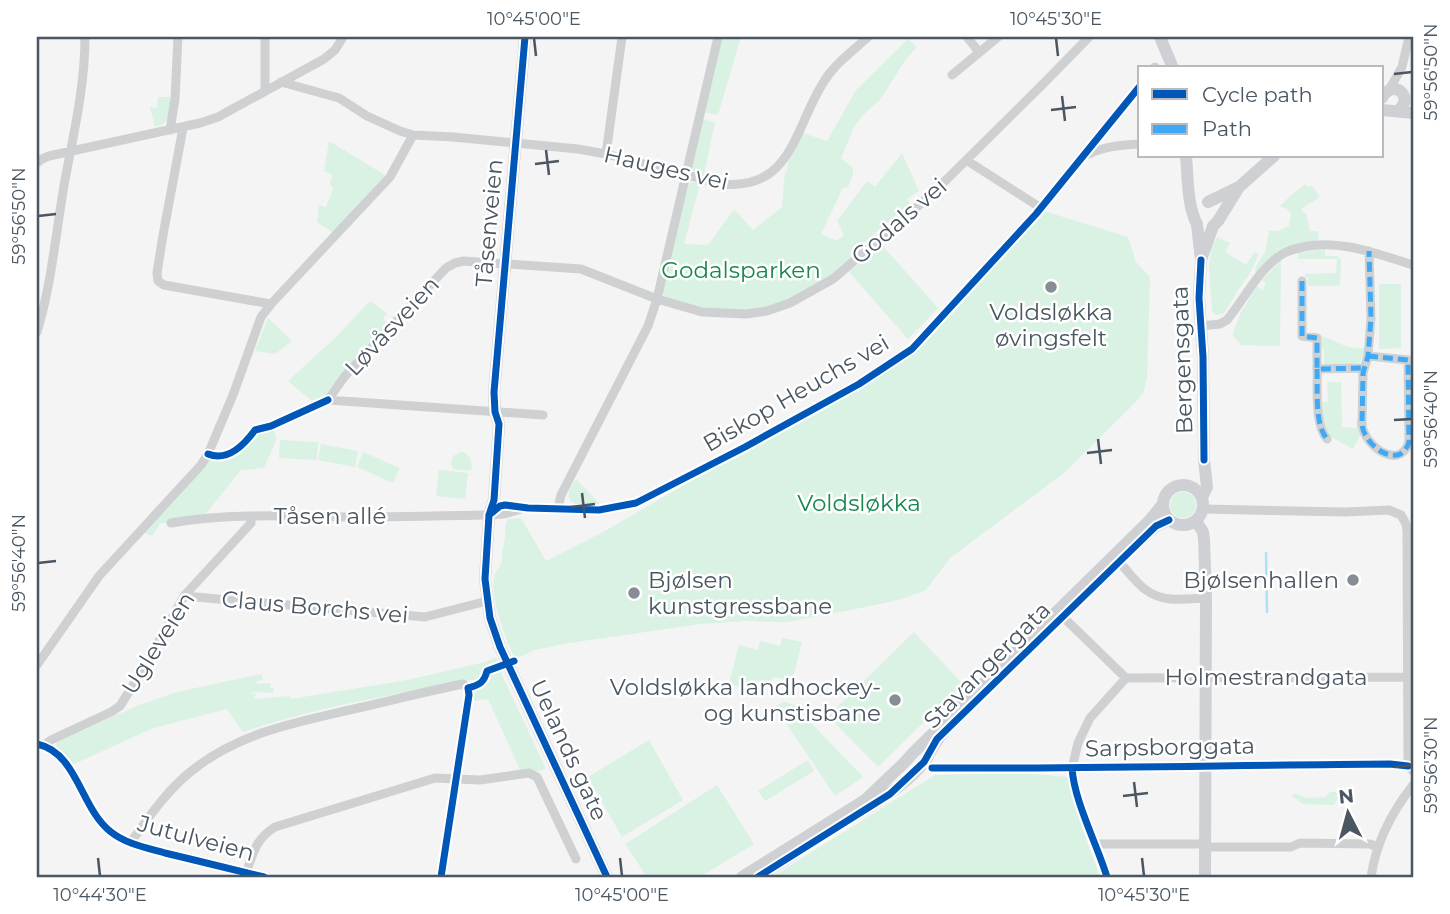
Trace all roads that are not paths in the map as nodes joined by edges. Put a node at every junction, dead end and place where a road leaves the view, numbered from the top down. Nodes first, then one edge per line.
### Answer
1 (85, 37) edge
2 (178, 37) edge
3 (265, 37) edge
4 (343, 37) edge
5 (525, 37) edge
6 (622, 37) edge
7 (718, 37) edge
8 (868, 37) edge
9 (967, 37) edge
10 (998, 37) edge
11 (1088, 37) edge
12 (1160, 37) edge
13 (1409, 37) edge
14 (979, 52) junction
15 (1171, 66) edge
16 (952, 75) dead end
17 (281, 82) junction
18 (1138, 88) edge
19 (265, 90) junction
20 (1393, 101) edge
21 (1413, 113) edge
22 (183, 128) junction
23 (170, 130) junction
24 (413, 135) junction
25 (515, 144) junction
26 (1138, 144) edge
27 (71, 152) junction
28 (606, 153) junction
29 (1084, 156) junction
30 (1186, 158) edge
31 (1272, 158) edge
32 (966, 160) junction
33 (37, 163) edge
34 (686, 175) junction
35 (1188, 177) junction
36 (1239, 187) junction
37 (1206, 202) junction
38 (1041, 208) junction
39 (1195, 218) junction
40 (1216, 221) junction
41 (1369, 251) junction
42 (1200, 260) junction
43 (505, 264) junction
44 (1413, 265) edge
45 (1302, 281) dead end
46 (657, 299) junction
47 (271, 304) junction
48 (1201, 326) junction
49 (37, 332) edge
50 (1368, 356) junction
51 (1411, 359) edge
52 (1364, 368) junction
53 (1317, 369) junction
54 (495, 412) junction
55 (543, 415) dead end
56 (1327, 439) dead end
57 (1204, 460) junction
58 (1184, 485) junction
59 (1203, 503) junction
60 (1163, 504) junction
61 (558, 508) junction
62 (489, 515) junction
63 (251, 517) junction
64 (1169, 520) junction
65 (1196, 521) junction
66 (171, 523) dead end
67 (1119, 562) junction
68 (184, 596) junction
69 (1206, 598) junction
70 (487, 601) junction
71 (1062, 616) junction
72 (37, 665) edge
73 (1205, 677) junction
74 (1407, 677) junction
75 (1126, 678) junction
76 (41, 745) edge
77 (913, 752) junction
78 (1205, 765) junction
79 (924, 767) junction
80 (1072, 768) junction
81 (1411, 768) edge
82 (456, 779) junction
83 (1413, 785) edge
84 (131, 842) junction
85 (1096, 844) dead end
86 (1205, 845) junction
87 (1377, 848) junction
88 (576, 859) dead end
89 (246, 875) edge
90 (264, 877) edge
91 (441, 877) edge
92 (607, 877) edge
93 (742, 877) edge
94 (758, 877) edge
95 (1205, 877) edge
96 (1371, 877) edge

1 - 27 street
2 - 23 street
3 - 19 street
4 - 17 street
5 - 25 main road, Tåsenveien
6 - 28 street
7 - 34 street
8 - 34 street, Hauges vei
9 - 14 street
10 - 14 street
11 - 32 street, Godals vei
12 - 15 main road
13 - 20 street
14 - 16 street
17 - 19 street
17 - 24 street, Hauges vei
18 - 29 street, Biskop Heuchs vei
19 - 22 street
20 - 21 main road
22 - 23 street
22 - 47 street
23 - 27 street
24 - 25 street, Hauges vei
24 - 47 street
25 - 28 street, Hauges vei
25 - 43 main road, Tåsenveien
26 - 29 street
27 - 33 street
27 - 49 street
28 - 34 street, Hauges vei
29 - 38 street, Biskop Heuchs vei
30 - 35 main road, Bergensgata
31 - 36 main road
32 - 38 street
32 - 46 street, Godals vei
34 - 46 street
35 - 37 main road
35 - 39 main road, Bergensgata
36 - 37 main road
36 - 40 main road, Bergensgata
37 - 39 main road
37 - 40 main road
38 - 61 street, Biskop Heuchs vei
39 - 40 main road
39 - 42 main road, Bergensgata
40 - 42 main road, Bergensgata
41 - 44 street
41 - 48 street
41 - 50 street
42 - 48 main road, Bergensgata
43 - 46 street, Godals vei
43 - 54 main road, Tåsenveien
43 - 54 street, Løvåsveien
45 - 53 street
46 - 61 street
47 - 72 street
48 - 57 main road, Bergensgata
50 - 51 street
50 - 52 street
51 - 52 street
52 - 53 street
53 - 56 street
54 - 55 street
54 - 62 main road, Tåsenveien
57 - 58 main road, Bergensgata
57 - 59 main road, Bergensgata
58 - 59 main road
58 - 60 main road
59 - 65 main road
59 - 74 street
60 - 64 main road
60 - 77 main road, Stavangergata
61 - 62 street, Biskop Heuchs vei
62 - 63 street, Tåsen allé
62 - 70 main road, Uelands gate
63 - 66 street, Tåsen allé
63 - 68 street, Ugleveien
64 - 65 main road
64 - 67 main road, Stavangergata
65 - 69 main road
67 - 69 street
67 - 71 main road, Stavangergata
68 - 70 street, Claus Borchs vei
68 - 76 street, Ugleveien
69 - 73 main road
70 - 92 main road, Uelands gate
71 - 75 street
71 - 79 main road, Stavangergata
73 - 74 street, Holmestrandgata
73 - 75 street, Holmestrandgata
73 - 78 main road
74 - 81 street
75 - 80 street
76 - 84 street, Jutulveien
77 - 79 street
77 - 93 main road, Stavangergata
78 - 80 street, Sarpsborggata
78 - 81 street, Sarpsborggata
78 - 86 main road
79 - 80 street, Sarpsborggata
79 - 94 main road, Stavangergata
82 - 84 street
82 - 88 street
82 - 89 street
82 - 91 street
83 - 87 street
84 - 89 street, Jutulveien
85 - 86 street
86 - 87 street
86 - 95 main road
87 - 96 street
89 - 90 street, Jutulveien

